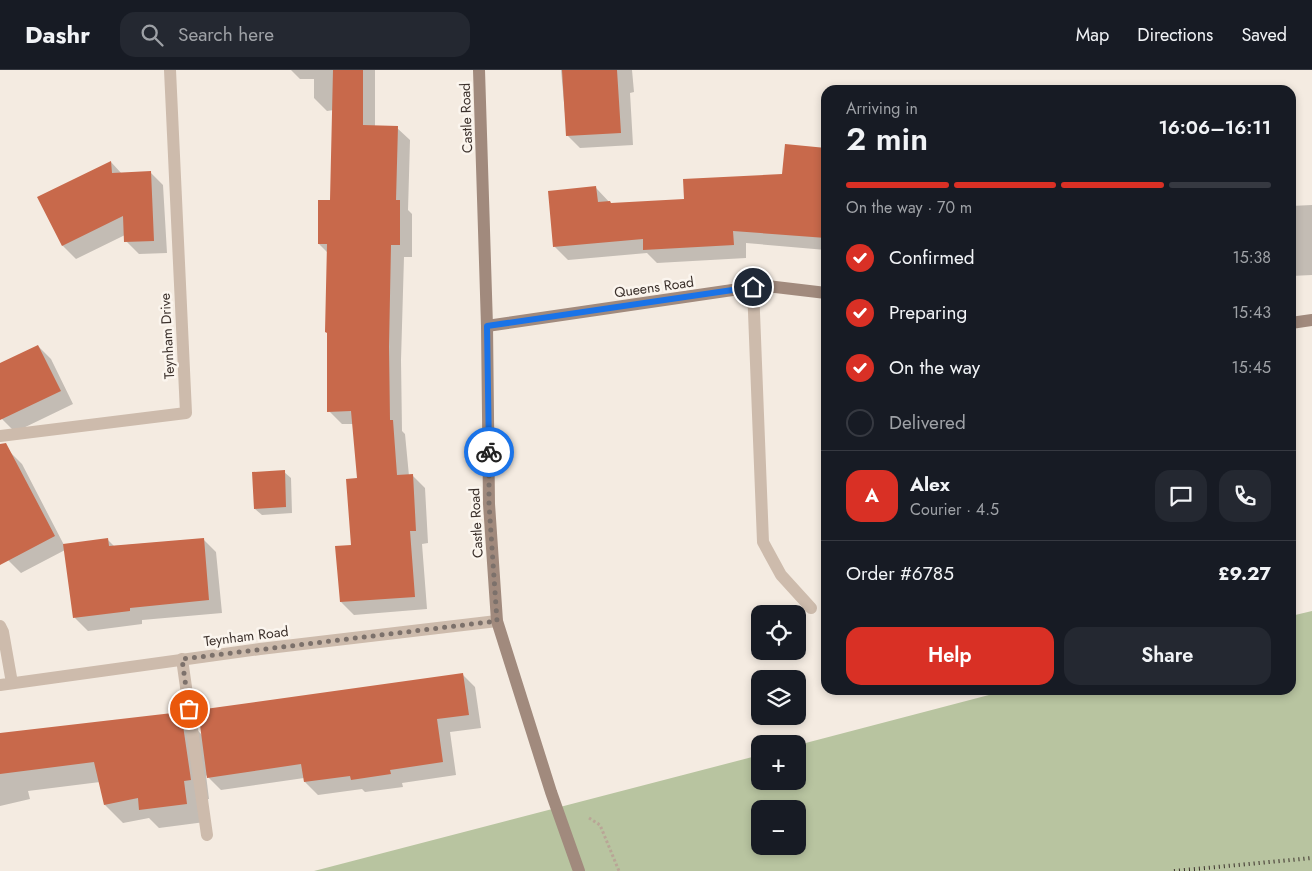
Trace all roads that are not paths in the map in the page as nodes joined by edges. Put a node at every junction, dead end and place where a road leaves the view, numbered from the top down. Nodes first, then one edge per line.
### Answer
1 (170, 70) edge
2 (479, 70) edge
3 (753, 287) junction
4 (821, 292) edge
5 (1312, 320) edge
6 (1296, 322) edge
7 (487, 326) junction
8 (0, 436) edge
9 (811, 608) dead end
10 (497, 621) junction
11 (0, 626) edge
12 (182, 659) junction
13 (6, 684) edge
14 (207, 835) dead end
15 (579, 871) edge

1 - 8 street, Teynham Drive
2 - 7 street, Castle Road
3 - 4 street, Queens Road
3 - 7 street, Queens Road
3 - 9 street
5 - 6 street
7 - 10 street, Castle Road
10 - 12 street, Teynham Road
10 - 15 street, Castle Road
11 - 13 street
12 - 13 street, Teynham Road
12 - 14 street

